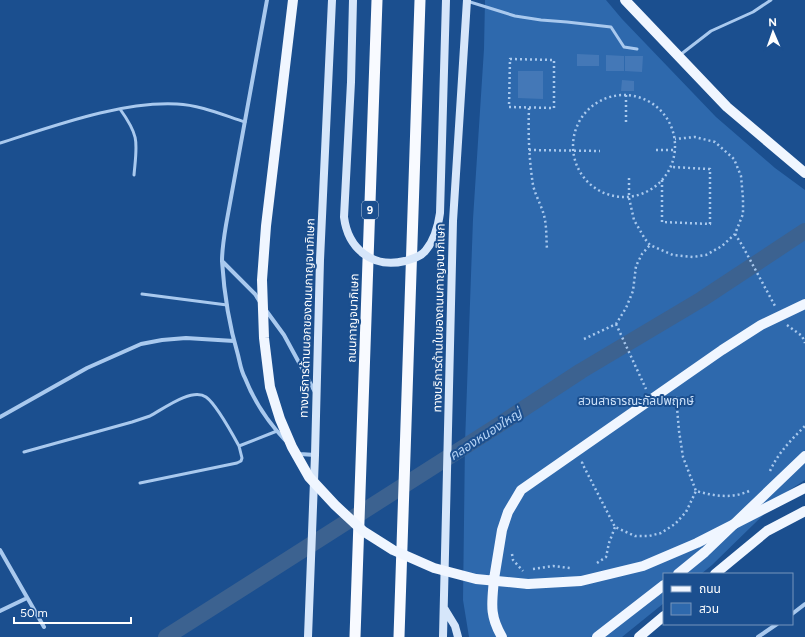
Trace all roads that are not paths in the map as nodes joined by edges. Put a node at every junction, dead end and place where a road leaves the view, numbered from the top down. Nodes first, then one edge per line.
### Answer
1 (267, 0) edge
2 (293, 0) edge
3 (332, 0) edge
4 (353, 0) edge
5 (377, 0) edge
6 (420, 0) edge
7 (446, 0) edge
8 (467, 0) edge
9 (625, 0) edge
10 (771, 0) edge
11 (637, 49) dead end
12 (678, 57) junction
13 (120, 109) junction
14 (245, 122) junction
15 (0, 143) edge
16 (805, 173) edge
17 (134, 175) dead end
18 (222, 261) junction
19 (142, 294) dead end
20 (805, 304) edge
21 (227, 305) junction
22 (234, 341) junction
23 (317, 396) junction
24 (0, 417) edge
25 (277, 431) junction
26 (239, 446) junction
27 (24, 452) dead end
28 (315, 455) junction
29 (805, 456) edge
30 (140, 483) dead end
31 (805, 488) edge
32 (805, 511) edge
33 (0, 550) edge
34 (679, 573) edge
35 (716, 573) edge
36 (663, 587) edge
37 (27, 598) junction
38 (805, 604) edge
39 (444, 608) junction
40 (0, 610) edge
41 (793, 613) edge
42 (663, 617) edge
43 (776, 625) edge
44 (44, 627) dead end
45 (308, 637) edge
46 (355, 637) edge
47 (399, 637) edge
48 (443, 637) edge
49 (458, 637) edge
50 (502, 637) edge
51 (598, 637) edge
52 (639, 637) edge
53 (758, 637) edge

1 - 14 street
2 - 31 main road, bridge
3 - 23 main road, ทางบริการด้านนอกของถนนกาญจนาภิเษก
4 - 7 main road, bridge
5 - 46 highway, ถนนกาญจนาภิเษก / 9
6 - 47 highway
8 - 11 lane
8 - 39 main road, ทางบริการด้านในของถนนกาญจนาภิเษก
9 - 12 main road
10 - 12 lane
12 - 16 main road
13 - 14 lane
13 - 15 lane
13 - 17 lane
14 - 18 street
18 - 21 street
18 - 23 street
19 - 21 lane
20 - 50 main road, bridge
21 - 22 street
22 - 24 street
22 - 25 street
23 - 28 main road, ทางบริการด้านนอกของถนนกาญจนาภิเษก
25 - 26 lane
25 - 28 street
26 - 27 lane
26 - 30 lane
28 - 45 main road, ทางบริการด้านนอกของถนนกาญจนาภิเษก
29 - 34 main road, bridge
32 - 35 main road
33 - 37 street
36 - 51 main road
37 - 40 street
37 - 44 street
38 - 41 street
39 - 48 main road, ทางบริการด้านในของถนนกาญจนาภิเษก
39 - 49 main road
42 - 52 main road
43 - 53 street

